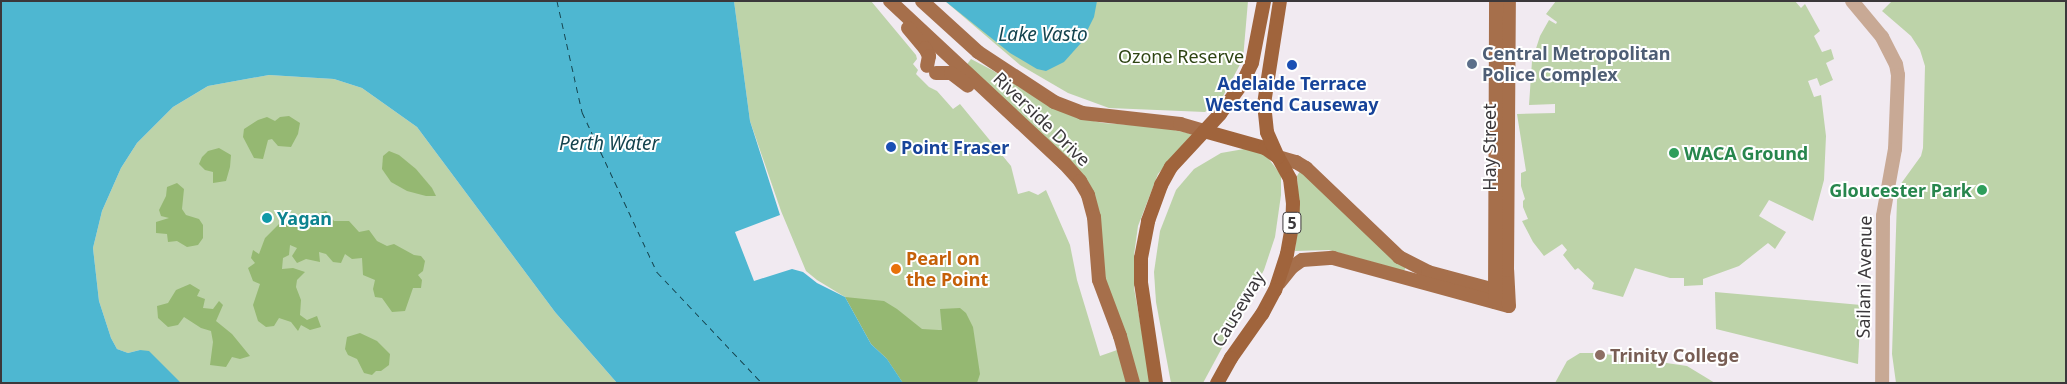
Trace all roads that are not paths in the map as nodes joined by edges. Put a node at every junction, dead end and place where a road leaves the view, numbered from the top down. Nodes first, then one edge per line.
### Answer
1 (922, 1) edge
2 (1264, 1) edge
3 (1280, 1) edge
4 (1496, 1) edge
5 (1509, 1) edge
6 (1852, 1) edge
7 (891, 3) edge
8 (1024, 126) junction
9 (1204, 131) junction
10 (1278, 157) junction
11 (1275, 290) junction
12 (1499, 296) junction
13 (1133, 383) edge
14 (1156, 383) edge
15 (1217, 383) edge
16 (1882, 383) edge

1 - 9 main road, Riverside Drive
2 - 9 highway
3 - 10 highway, Causeway
4 - 12 main road, Hay Street
5 - 12 main road, Hay Street
6 - 16 street, Sailani Avenue
7 - 8 main road, Riverside Drive
7 - 8 main road
8 - 13 main road, Riverside Drive
9 - 10 highway
9 - 14 highway
10 - 11 highway, Causeway / 5
10 - 12 main road
11 - 12 main road
11 - 15 highway, Causeway / 5

